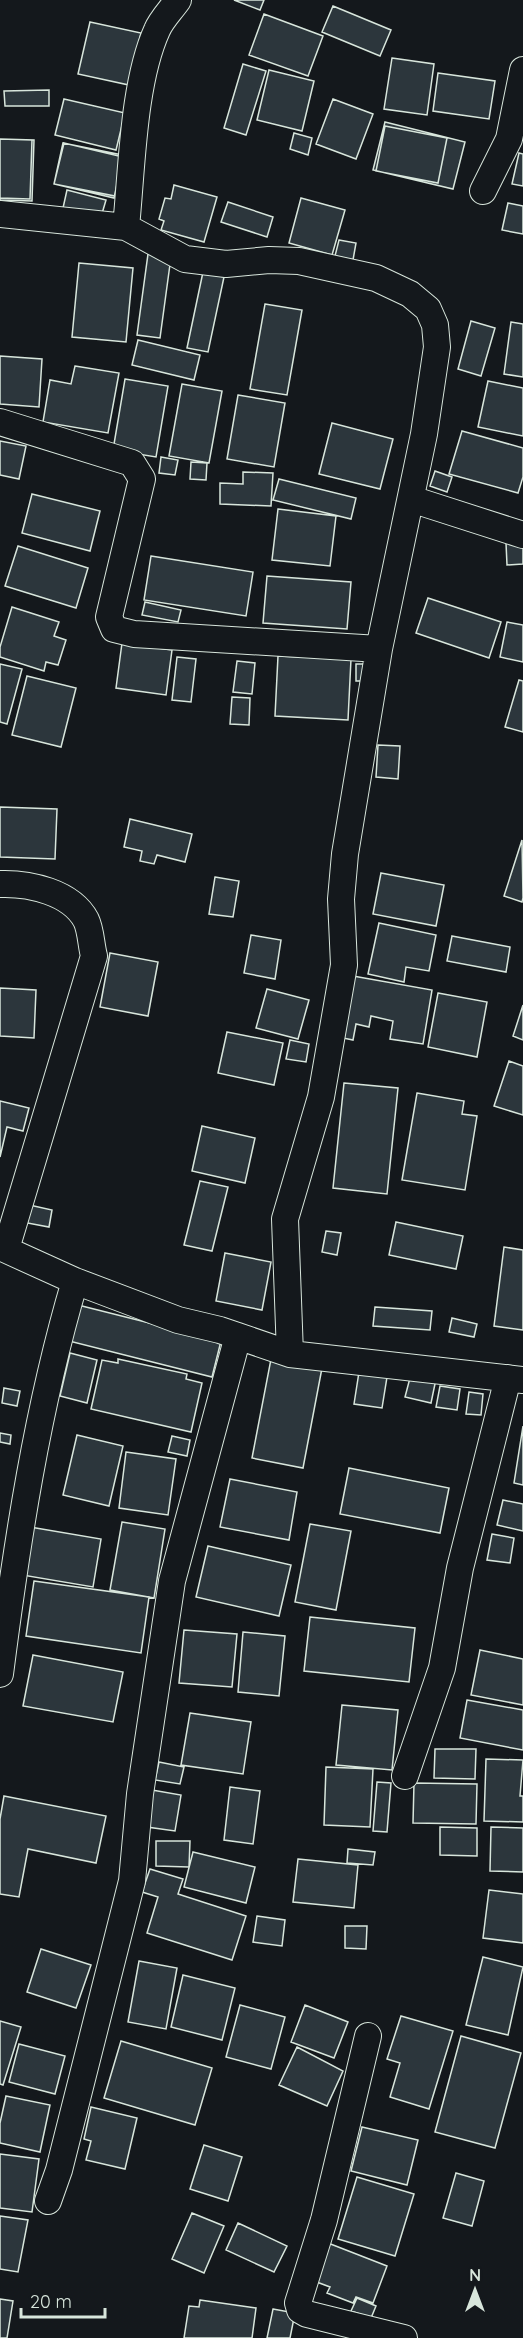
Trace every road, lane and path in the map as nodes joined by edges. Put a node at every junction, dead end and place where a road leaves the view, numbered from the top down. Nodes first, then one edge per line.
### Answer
1 (178, 0) edge
2 (523, 70) edge
3 (483, 191) dead end
4 (0, 214) edge
5 (126, 227) junction
6 (0, 422) edge
7 (411, 499) junction
8 (523, 535) edge
9 (379, 649) junction
10 (0, 884) edge
11 (3, 1248) edge
12 (75, 1281) junction
13 (238, 1336) junction
14 (290, 1354) junction
15 (516, 1379) edge
16 (0, 1674) edge
17 (405, 1776) dead end
18 (368, 2036) dead end
19 (48, 2201) dead end
20 (404, 2338) edge

1 - 5 street
2 - 3 street
4 - 5 street
5 - 7 street
6 - 9 street
7 - 8 street
7 - 9 street
9 - 14 street
10 - 11 street
11 - 12 street
12 - 13 street
12 - 16 street
13 - 14 street
13 - 19 street
14 - 15 street
15 - 17 street
18 - 20 street

